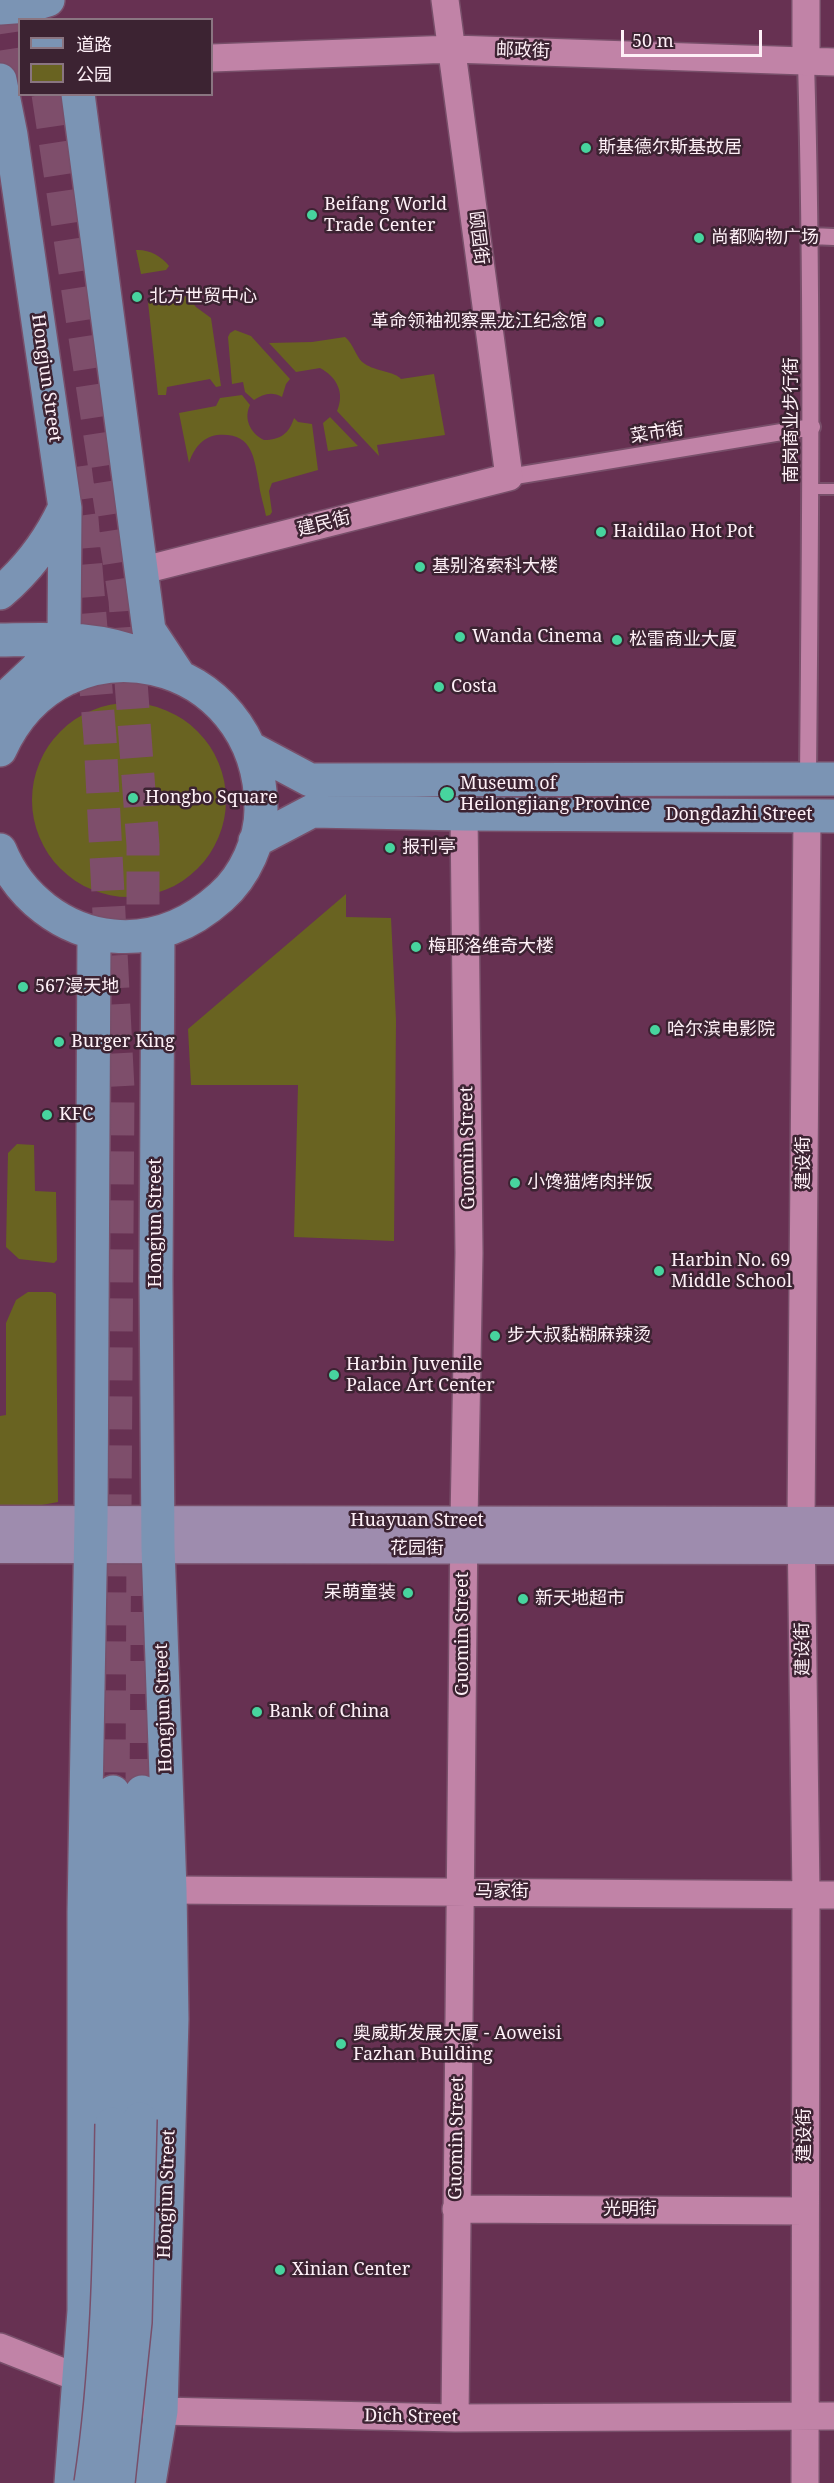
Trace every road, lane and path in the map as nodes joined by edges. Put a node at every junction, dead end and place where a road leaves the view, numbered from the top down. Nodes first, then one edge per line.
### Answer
1 (48, 0) edge
2 (63, 0) edge
3 (445, 0) edge
4 (806, 0) edge
5 (0, 8) edge
6 (66, 18) edge
7 (453, 49) junction
8 (213, 58) edge
9 (806, 62) junction
10 (834, 62) edge
11 (0, 80) edge
12 (78, 96) edge
13 (811, 236) junction
14 (834, 237) edge
15 (812, 427) junction
16 (509, 477) junction
17 (811, 489) junction
18 (834, 489) edge
19 (65, 508) junction
20 (140, 571) junction
21 (0, 593) edge
22 (64, 639) junction
23 (0, 640) edge
24 (180, 677) junction
25 (69, 678) junction
26 (0, 703) edge
27 (250, 748) junction
28 (0, 750) edge
29 (821, 779) edge
30 (464, 814) junction
31 (820, 816) edge
32 (255, 841) junction
33 (0, 850) edge
34 (94, 933) junction
35 (158, 933) junction
36 (0, 1521) edge
37 (834, 1522) edge
38 (158, 1534) junction
39 (90, 1535) junction
40 (464, 1535) junction
41 (802, 1536) junction
42 (0, 1548) edge
43 (834, 1549) edge
44 (170, 1890) junction
45 (461, 1892) junction
46 (806, 1894) junction
47 (834, 1894) edge
48 (172, 2019) junction
49 (141, 2066) junction
50 (126, 2122) junction
51 (456, 2209) junction
52 (805, 2211) junction
53 (0, 2347) edge
54 (80, 2378) junction
55 (161, 2412) junction
56 (805, 2416) junction
57 (834, 2416) edge
58 (455, 2418) junction
59 (71, 2483) edge
60 (91, 2483) edge
61 (118, 2483) edge
62 (149, 2483) edge
63 (805, 2483) edge

1 - 5 main road
2 - 6 main road
3 - 7 street, 颐园街
4 - 9 street
7 - 8 street, 邮政街
7 - 9 street, 邮政街
7 - 16 street, 颐园街
9 - 10 street, 邮政街
9 - 13 street, 南岗商业步行街
11 - 19 main road, Hongjun Street
12 - 20 main road
13 - 14 street
13 - 15 street, 南岗商业步行街
15 - 16 street, 菜市街
15 - 17 street, 南岗商业步行街
16 - 20 street, 建民街
17 - 18 lane
17 - 29 street, 南岗商业步行街
19 - 21 main road
19 - 22 main road, Hongjun Street
20 - 24 main road
22 - 23 main road
22 - 24 main road
22 - 25 main road, Hongjun Street
22 - 26 main road
24 - 25 main road
24 - 27 main road
25 - 28 main road
27 - 29 main road, Dongdazhi Street
27 - 32 main road
30 - 31 main road, Dongdazhi Street
30 - 32 main road, Dongdazhi Street
30 - 40 street, Guomin Street
31 - 41 street, 建设街
32 - 35 main road
33 - 34 main road
34 - 35 main road
34 - 39 main road
35 - 38 main road, Hongjun Street
36 - 39 main road
37 - 41 main road, Huayuan Street
38 - 39 main road
38 - 40 main road, 花园街
38 - 44 main road, Hongjun Street
39 - 42 main road
39 - 54 main road
40 - 41 main road, Huayuan Street
40 - 45 street, Guomin Street
41 - 43 main road
41 - 46 street, 建设街
44 - 45 street, 马家街
44 - 48 main road, Hongjun Street
45 - 46 street, 马家街
45 - 51 street, Guomin Street
46 - 47 street, 马家街
46 - 52 street, 建设街
48 - 49 main road
48 - 55 main road, Hongjun Street
49 - 50 main road, Hongjun Street
49 - 50 main road, Hongjun Street
50 - 60 main road, Hongjun Street, bridge
50 - 61 main road, Hongjun Street, bridge
51 - 52 street, 光明街
51 - 58 street, Guomin Street
52 - 56 street, 建设街
53 - 54 street, Dich Street
54 - 55 street, Dich Street
54 - 59 main road
55 - 58 street, Dich Street
55 - 62 main road, Hongjun Street
56 - 57 street, Dich Street
56 - 58 street, Dich Street
56 - 63 street, 建设街

